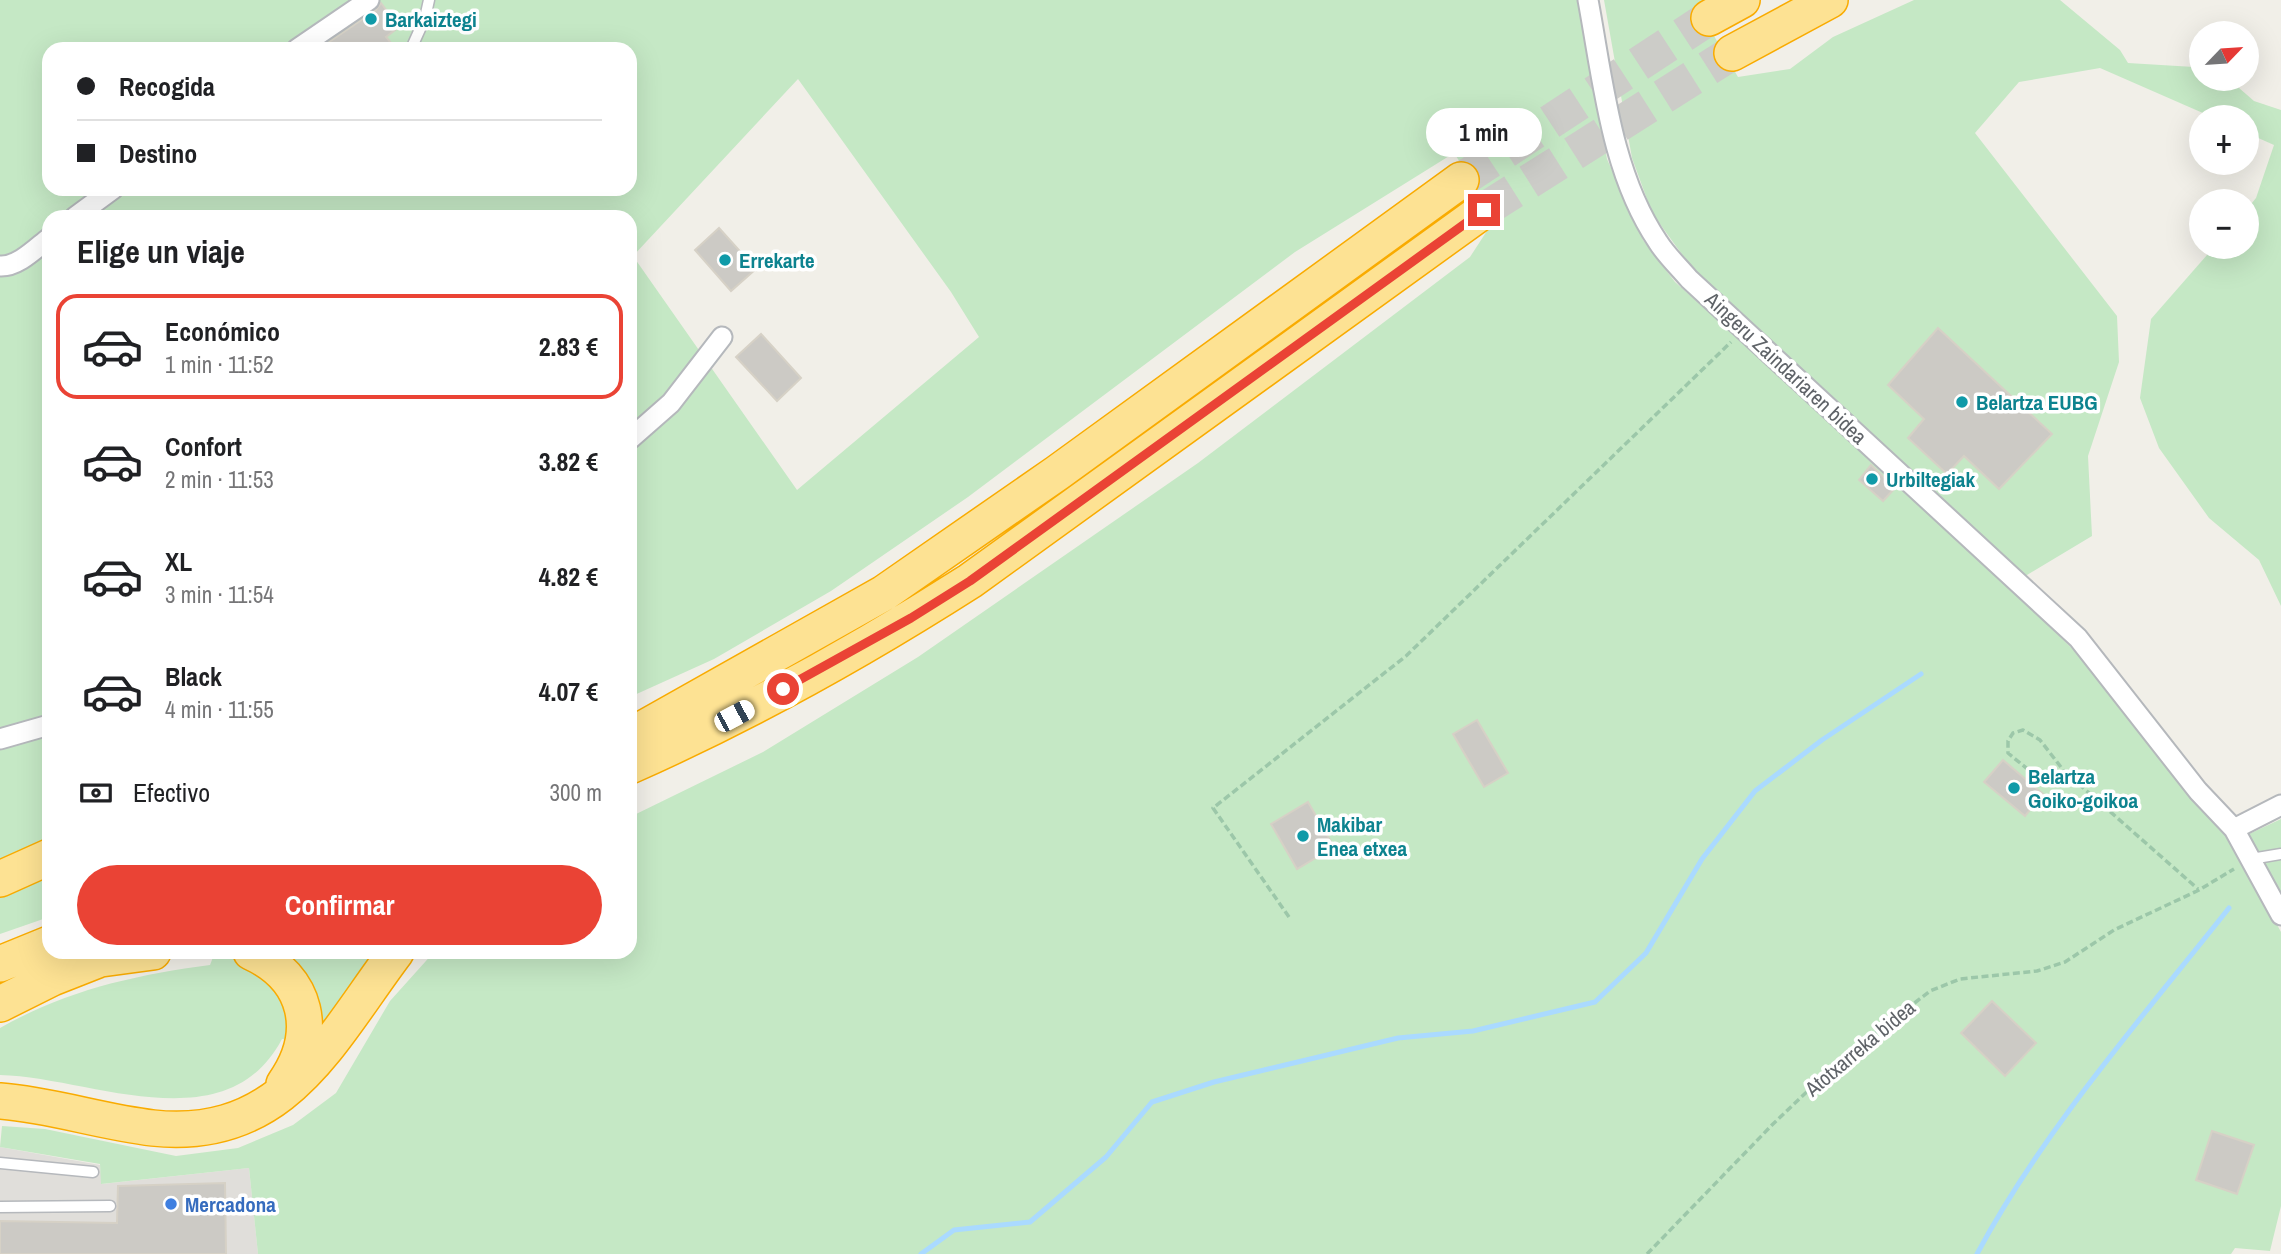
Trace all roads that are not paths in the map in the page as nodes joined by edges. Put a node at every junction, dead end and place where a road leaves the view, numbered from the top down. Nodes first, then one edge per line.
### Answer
1 (369, 0) edge
2 (429, 0) edge
3 (1588, 0) edge
4 (1742, 0) edge
5 (1830, 0) edge
6 (1709, 18) tunnel mouth
7 (308, 42) edge
8 (414, 42) edge
9 (1732, 53) tunnel mouth
10 (1461, 180) tunnel mouth
11 (104, 196) edge
12 (84, 210) edge
13 (1484, 210) tunnel mouth
14 (42, 244) edge
15 (0, 266) edge
16 (722, 337) dead end
17 (637, 433) edge
18 (911, 618) junction
19 (743, 673) junction
20 (637, 710) edge
21 (42, 727) edge
22 (637, 732) edge
23 (0, 739) edge
24 (637, 763) edge
25 (637, 787) edge
26 (2281, 806) edge
27 (2234, 829) junction
28 (2281, 853) edge
29 (2251, 859) junction
30 (42, 860) edge
31 (0, 879) edge
32 (2281, 915) edge
33 (42, 947) edge
34 (100, 959) edge
35 (263, 959) edge
36 (391, 959) edge
37 (0, 964) edge
38 (0, 1004) edge
39 (275, 1097) junction
40 (0, 1101) edge
41 (0, 1163) edge
42 (93, 1172) dead end
43 (110, 1206) dead end
44 (0, 1207) edge

1 - 7 street
2 - 8 lane
3 - 27 street, Aingeru Zaindariaren bidea
4 - 6 highway
5 - 9 highway
10 - 19 highway
11 - 12 street
13 - 18 highway
14 - 15 street
16 - 17 street
18 - 24 highway
18 - 25 highway
19 - 20 highway
19 - 22 highway
21 - 23 street
26 - 27 street
27 - 29 street, Aingeru Zaindariaren bidea
28 - 29 lane
29 - 32 street
30 - 31 highway
33 - 37 highway
34 - 38 highway
35 - 39 highway
36 - 39 highway
39 - 40 highway
41 - 42 lane
43 - 44 lane

